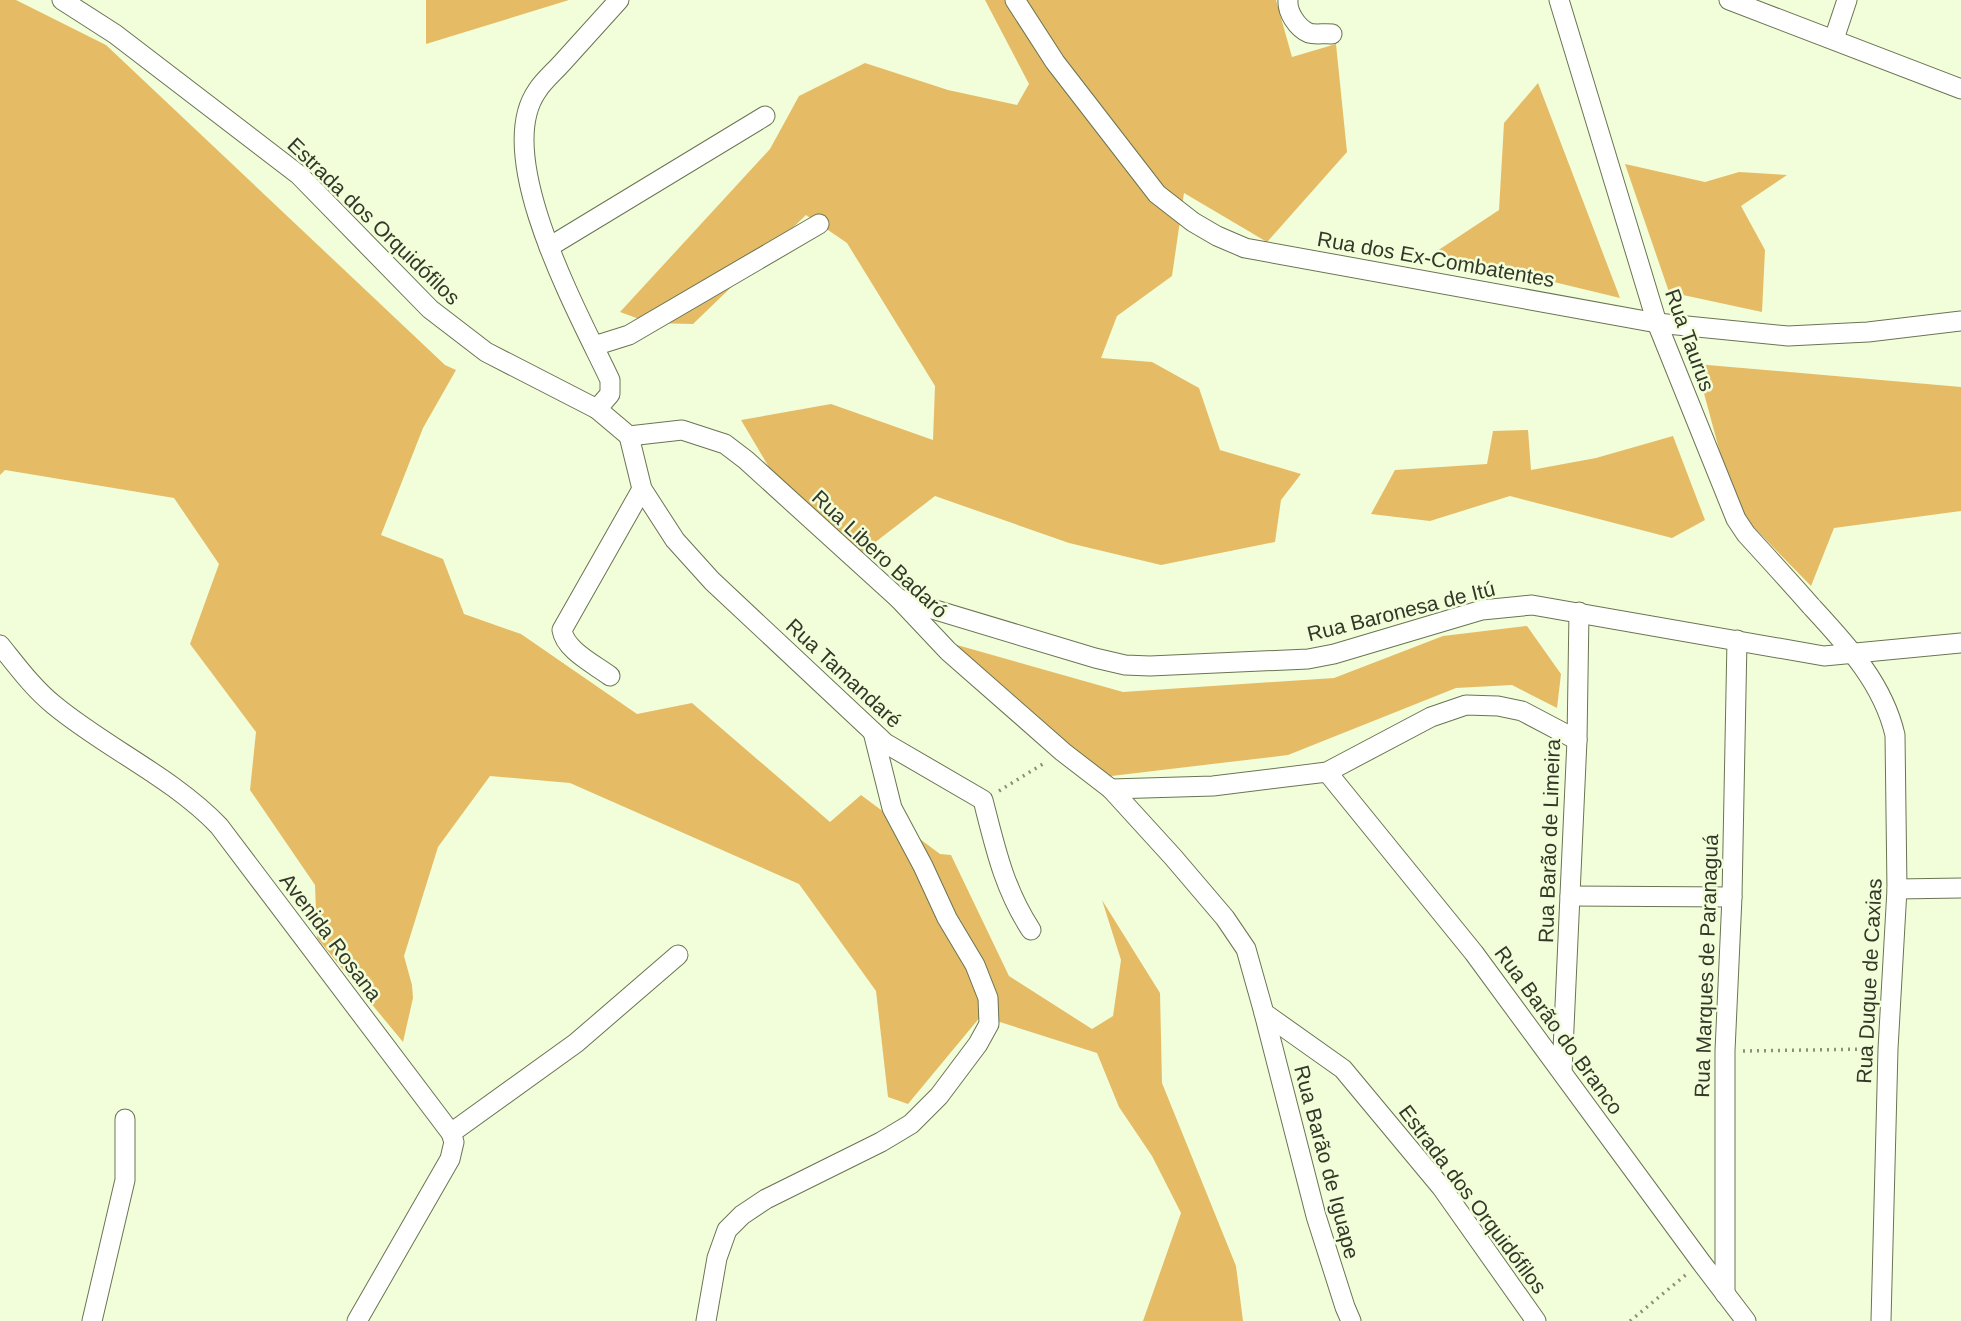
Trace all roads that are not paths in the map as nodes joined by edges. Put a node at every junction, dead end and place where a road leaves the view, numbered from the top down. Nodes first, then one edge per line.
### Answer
1 (62, 0) edge
2 (619, 0) edge
3 (1014, 0) edge
4 (1288, 0) edge
5 (1559, 0) edge
6 (1729, 0) edge
7 (1847, 0) edge
8 (1770, 8) edge
9 (1332, 34) dead end
10 (1834, 39) junction
11 (1961, 89) edge
12 (765, 116) dead end
13 (819, 223) dead end
14 (549, 247) junction
15 (1961, 321) edge
16 (1657, 323) junction
17 (594, 346) junction
18 (597, 409) junction
19 (629, 436) junction
20 (642, 489) junction
21 (899, 599) junction
22 (1578, 612) junction
23 (1737, 640) junction
24 (1961, 643) edge
25 (0, 645) edge
26 (1855, 654) junction
27 (610, 676) dead end
28 (873, 732) junction
29 (1577, 740) junction
30 (1328, 772) junction
31 (1111, 789) junction
32 (1961, 888) edge
33 (1897, 889) junction
34 (1570, 896) junction
35 (1732, 897) junction
36 (1031, 930) dead end
37 (678, 955) dead end
38 (1264, 1013) junction
39 (1562, 1072) junction
40 (125, 1119) dead end
41 (451, 1133) junction
42 (1725, 1294) junction
43 (92, 1321) edge
44 (357, 1321) edge
45 (705, 1321) edge
46 (1351, 1321) edge
47 (1536, 1321) edge
48 (1746, 1321) edge
49 (1881, 1321) edge

1 - 18 street, Estrada dos Orquidófilos
2 - 14 street
3 - 16 street, Rua dos Ex-Combatentes
4 - 9 street
5 - 16 street, Rua Taurus
6 - 8 street
7 - 10 street
8 - 10 street
10 - 11 street
12 - 14 street
13 - 17 street
14 - 17 street
15 - 16 street, Rua dos Ex-Combatentes
16 - 26 street, Rua Taurus
17 - 18 street
18 - 19 street
19 - 20 street, Rua Tamandaré
19 - 21 street, Rua Libero Badaró
20 - 27 street
20 - 28 street, Rua Tamandaré
21 - 22 street, Rua Baronesa de Itú
21 - 31 street, Rua Libero Badaró
22 - 23 street, Rua Baronesa de Itú
22 - 29 street, Rua Barão de Limeira
23 - 26 street, Rua Baronesa de Itú
23 - 35 street, Rua Marques de Paranaguá
24 - 26 street, Rua Baronesa de Itú
25 - 41 street, Avenida Rosana
26 - 33 street, Rua Duque de Caxias
28 - 36 street, Rua Tamandaré
28 - 45 street
29 - 30 street
29 - 34 street, Rua Barão de Limeira
30 - 31 street
30 - 39 street, Rua Barão do Branco
31 - 38 street
32 - 33 street
33 - 49 street, Rua Duque de Caxias
34 - 35 street
34 - 39 street, Rua Barão de Limeira
35 - 42 street, Rua Marques de Paranaguá
37 - 41 street
38 - 46 street, Rua Barão de Iguape
38 - 47 street, Estrada dos Orquidófilos
39 - 42 street, Rua Barão do Branco
40 - 43 street
41 - 44 street
42 - 48 street, Rua Barão do Branco

